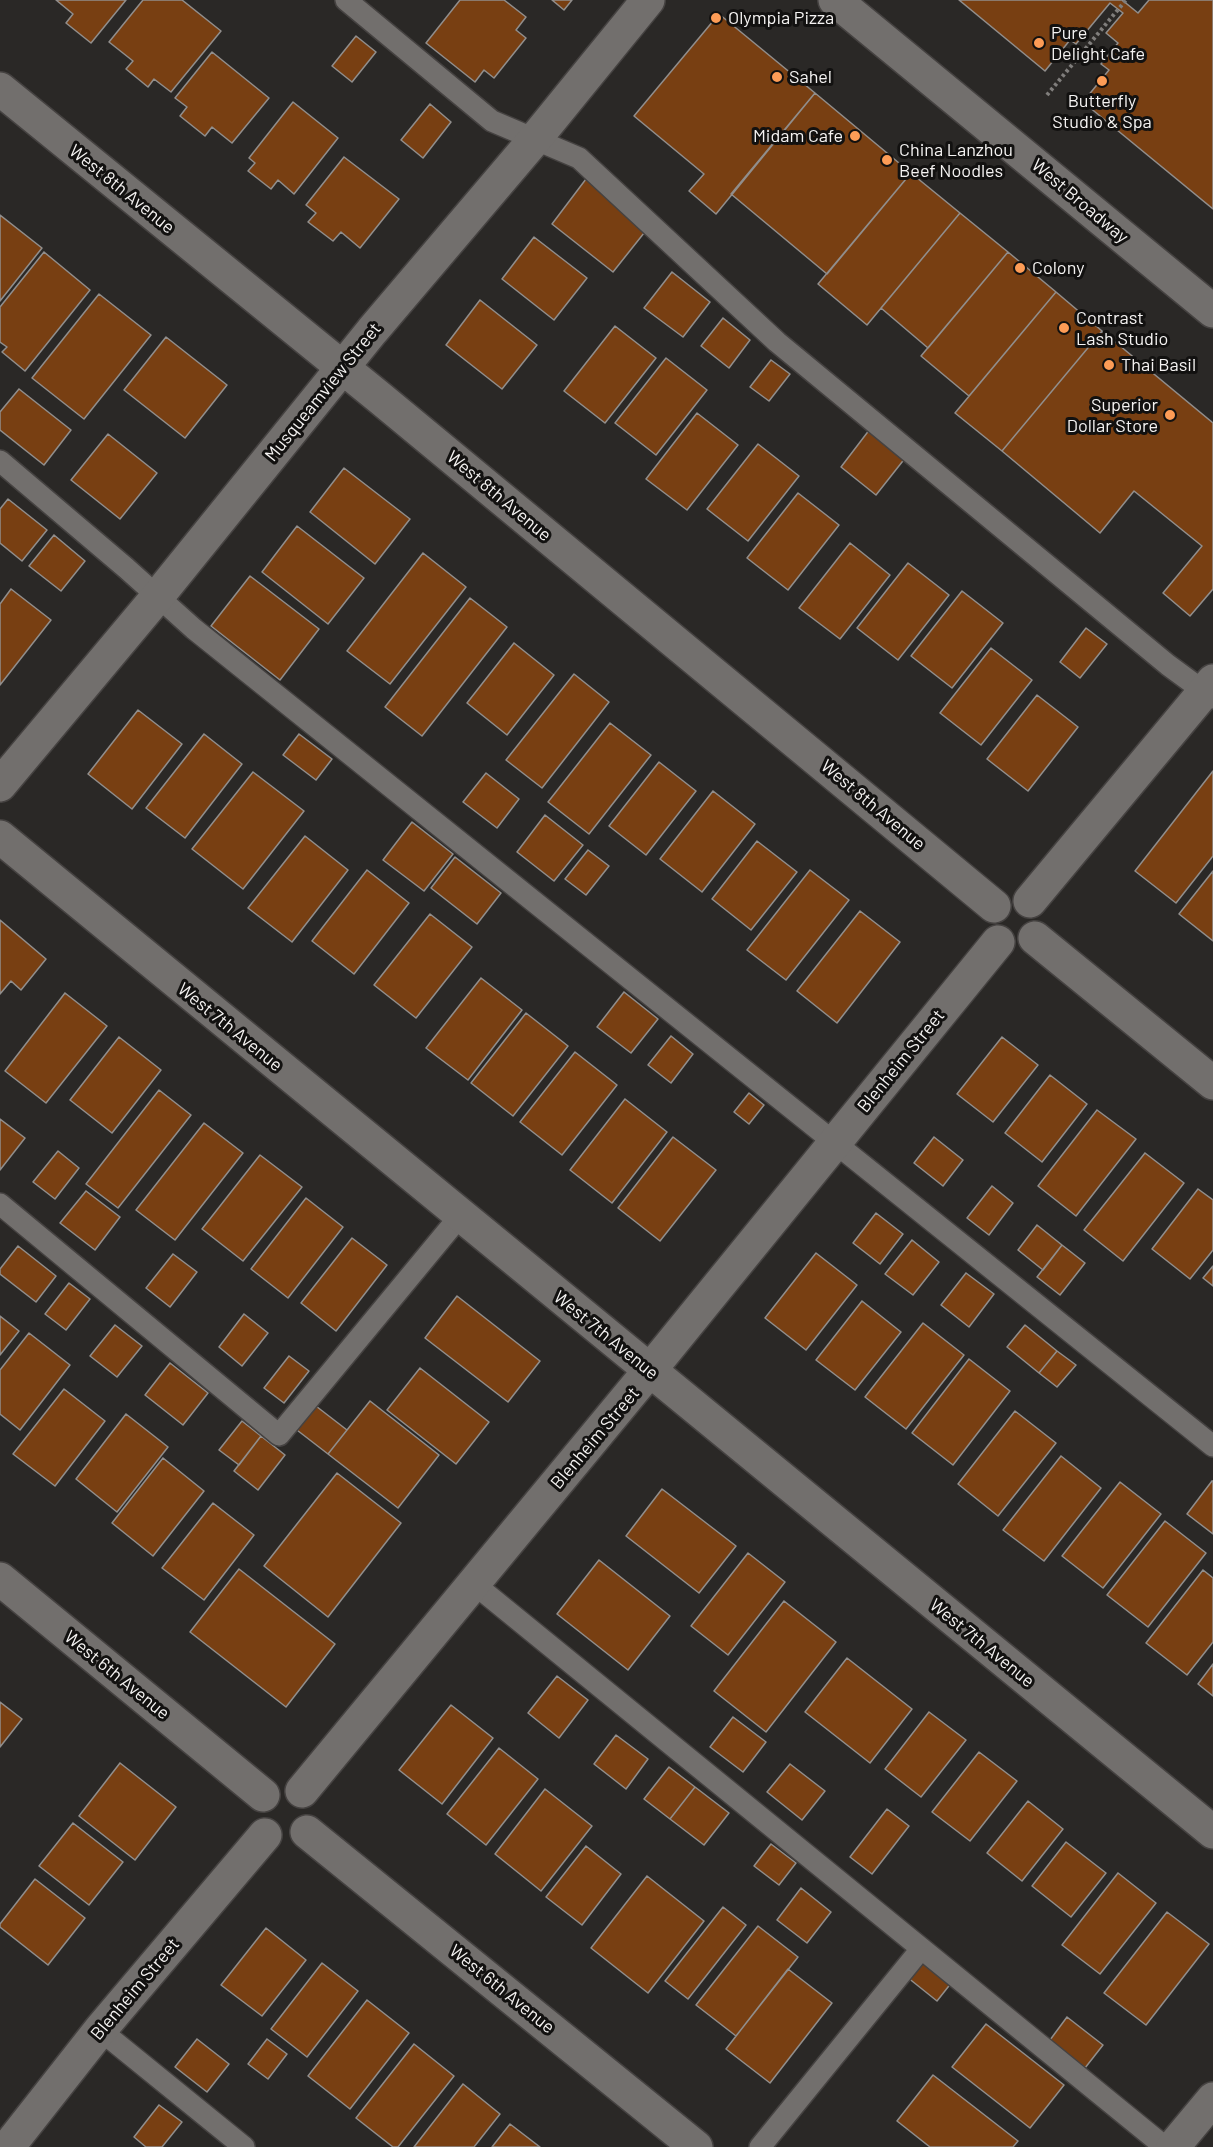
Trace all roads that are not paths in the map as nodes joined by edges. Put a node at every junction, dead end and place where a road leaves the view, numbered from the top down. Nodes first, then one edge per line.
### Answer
1 (346, 0) edge
2 (648, 0) edge
3 (836, 0) edge
4 (0, 89) edge
5 (535, 139) junction
6 (1213, 311) edge
7 (343, 368) junction
8 (0, 461) edge
9 (158, 596) junction
10 (1210, 690) edge
11 (0, 785) edge
12 (0, 837) edge
13 (1030, 901) junction
14 (994, 906) junction
15 (1035, 938) junction
16 (998, 942) junction
17 (1213, 1083) edge
18 (836, 1142) junction
19 (0, 1204) edge
20 (460, 1216) junction
21 (650, 1370) junction
22 (1213, 1446) edge
23 (0, 1579) edge
24 (473, 1584) junction
25 (302, 1791) junction
26 (262, 1795) junction
27 (307, 1832) junction
28 (1213, 1832) edge
29 (265, 1835) junction
30 (921, 1949) junction
31 (100, 2030) junction
32 (1213, 2099) edge
33 (8, 2147) edge
34 (244, 2147) edge
35 (696, 2147) edge
36 (760, 2147) edge
37 (1165, 2147) edge
38 (1173, 2147) edge

1 - 5 lane
2 - 5 street, Musqueamview Street
3 - 6 street, West Broadway
4 - 7 street, West 8th Avenue
5 - 7 street, Musqueamview Street
5 - 10 lane
7 - 9 street, Musqueamview Street
7 - 14 street, West 8th Avenue
8 - 9 lane
9 - 11 street, Musqueamview Street
9 - 18 lane
10 - 13 street
12 - 20 street, West 7th Avenue
13 - 14 street
13 - 15 street
14 - 16 street
15 - 16 street
15 - 17 street
16 - 18 street, Blenheim Street
18 - 21 street, Blenheim Street
18 - 22 lane
19 - 20 lane
20 - 21 street, West 7th Avenue
21 - 24 street, Blenheim Street
21 - 28 street, West 7th Avenue
23 - 26 street, West 6th Avenue
24 - 25 street, Blenheim Street
24 - 30 lane
25 - 26 street
25 - 27 street
26 - 29 street
27 - 29 street
27 - 35 street, West 6th Avenue
29 - 31 street, Blenheim Street
30 - 36 lane
30 - 37 lane
31 - 33 street, Blenheim Street
31 - 34 lane
32 - 38 street

